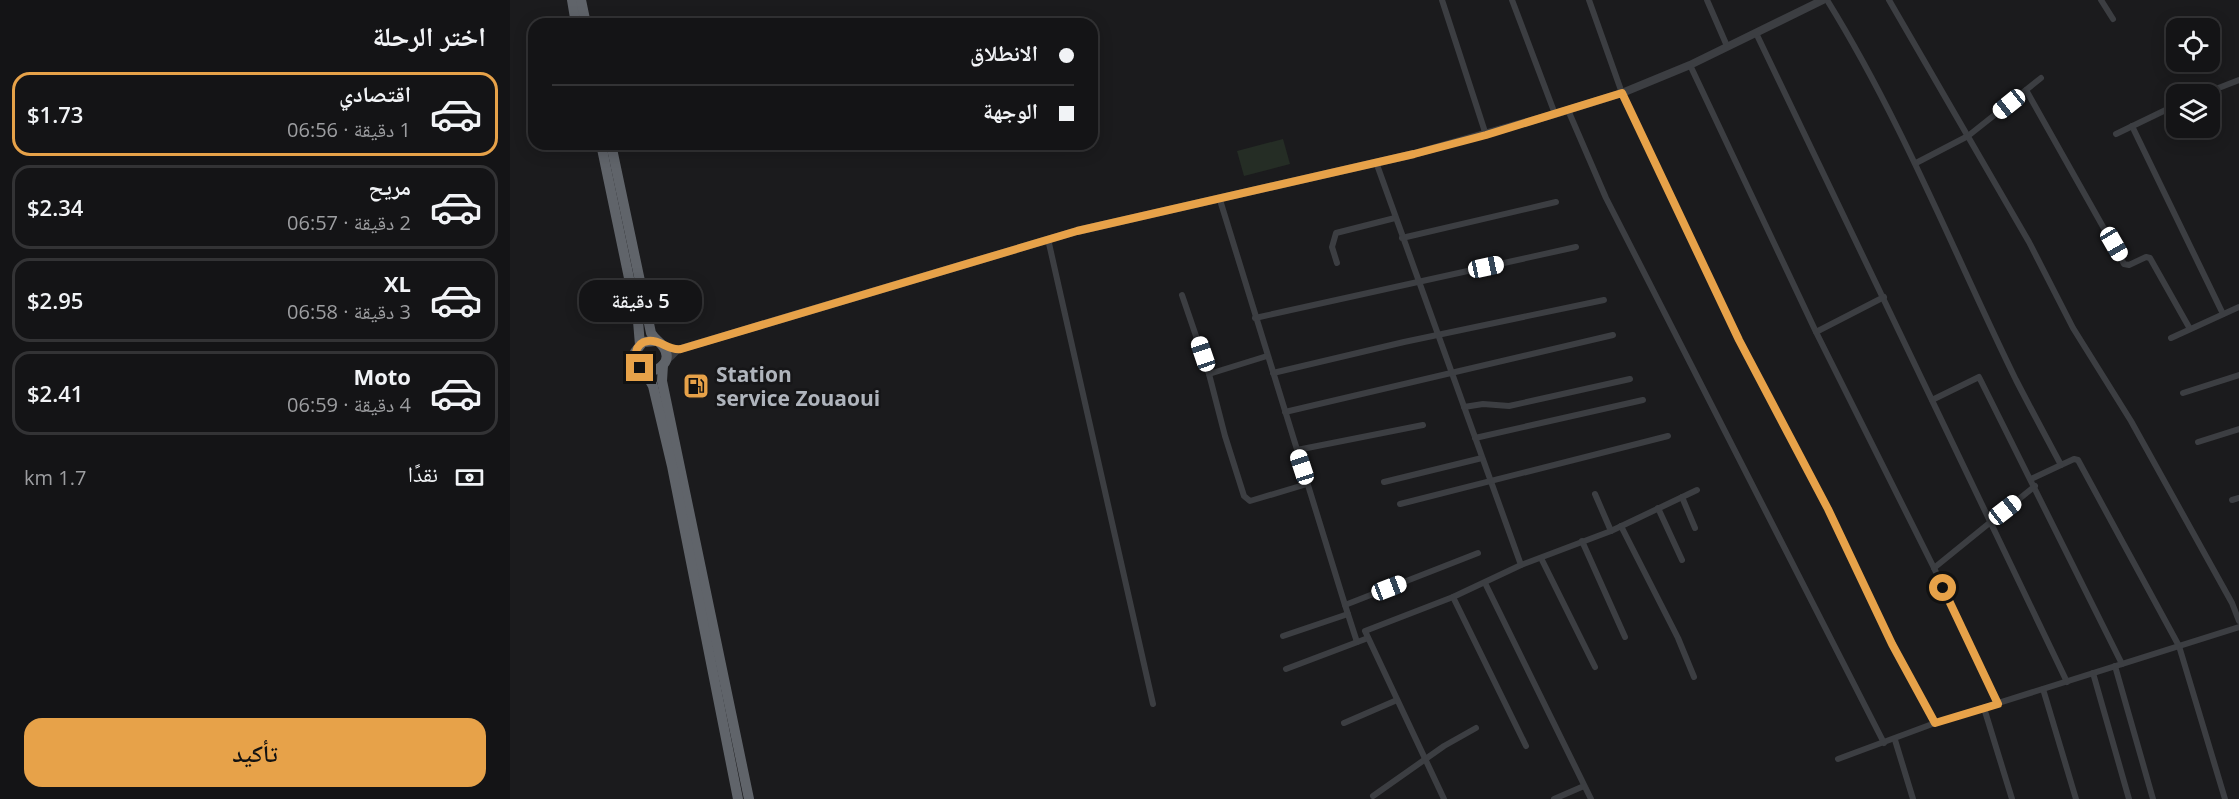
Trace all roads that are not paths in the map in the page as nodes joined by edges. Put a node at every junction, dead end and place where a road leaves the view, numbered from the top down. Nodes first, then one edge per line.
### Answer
1 (572, 0) edge
2 (581, 0) edge
3 (1442, 0) edge
4 (1512, 0) edge
5 (1589, 0) edge
6 (1707, 0) edge
7 (1825, 0) edge
8 (1888, 0) edge
9 (2101, 0) edge
10 (575, 18) edge
11 (585, 18) edge
12 (2113, 19) dead end
13 (1756, 33) junction
14 (1727, 46) junction
15 (1690, 65) junction
16 (2041, 78) dead end
17 (2239, 80) edge
18 (2220, 87) edge
19 (2026, 90) junction
20 (1622, 93) junction
21 (1568, 110) junction
22 (2166, 110) edge
23 (1555, 114) junction
24 (2132, 126) junction
25 (2116, 134) dead end
26 (1486, 135) junction
27 (1968, 136) junction
28 (603, 150) edge
29 (612, 150) edge
30 (1376, 162) junction
31 (1916, 163) junction
32 (1220, 200) junction
33 (1556, 202) dead end
34 (1395, 218) junction
35 (1402, 238) junction
36 (1048, 239) junction
37 (1576, 247) dead end
38 (1337, 263) dead end
39 (1418, 281) junction
40 (1182, 295) dead end
41 (1884, 297) junction
42 (1604, 300) dead end
43 (2239, 307) edge
44 (2223, 314) junction
45 (1256, 318) junction
46 (2190, 329) junction
47 (1816, 332) junction
48 (1613, 335) dead end
49 (1438, 337) junction
50 (2171, 338) dead end
51 (659, 343) junction
52 (639, 345) junction
53 (677, 350) junction
54 (1268, 356) junction
55 (664, 364) junction
56 (644, 370) junction
57 (1273, 373) junction
58 (1209, 374) junction
59 (1452, 374) junction
60 (2239, 375) edge
61 (1630, 379) dead end
62 (2183, 393) dead end
63 (1643, 400) dead end
64 (1932, 400) junction
65 (1464, 406) junction
66 (1285, 412) junction
67 (1423, 424) dead end
68 (2239, 429) edge
69 (1668, 436) dead end
70 (1475, 438) junction
71 (2198, 442) dead end
72 (1297, 450) junction
73 (1482, 458) junction
74 (2061, 465) junction
75 (2031, 479) junction
76 (1384, 482) dead end
77 (1490, 482) junction
78 (1307, 483) junction
79 (2035, 486) junction
80 (1697, 490) dead end
81 (1595, 494) dead end
82 (1682, 497) junction
83 (2239, 498) edge
84 (2232, 500) dead end
85 (1400, 504) dead end
86 (1658, 508) junction
87 (1990, 521) junction
88 (1621, 526) junction
89 (1695, 528) dead end
90 (1611, 531) junction
91 (1582, 541) junction
92 (1478, 553) dead end
93 (1541, 558) junction
94 (1682, 560) dead end
95 (1521, 565) junction
96 (1934, 568) junction
97 (1485, 583) junction
98 (1453, 597) junction
99 (1345, 605) junction
100 (1348, 614) junction
101 (2239, 621) edge
102 (2239, 627) edge
103 (1365, 631) junction
104 (1354, 634) junction
105 (1283, 636) dead end
106 (1625, 637) dead end
107 (1368, 638) junction
108 (1357, 642) junction
109 (2179, 646) junction
110 (2119, 665) junction
111 (1595, 667) dead end
112 (1286, 669) dead end
113 (2093, 673) junction
114 (1694, 677) dead end
115 (2067, 682) junction
116 (2043, 689) junction
117 (1397, 700) junction
118 (1154, 704) dead end
119 (1998, 704) junction
120 (1984, 708) junction
121 (1344, 723) dead end
122 (1935, 723) junction
123 (1476, 728) dead end
124 (1895, 740) junction
125 (1884, 743) junction
126 (1526, 746) dead end
127 (1425, 759) junction
128 (1838, 759) dead end
129 (1584, 786) junction
130 (1373, 796) dead end
131 (738, 799) edge
132 (749, 799) edge
133 (1444, 799) edge
134 (1554, 799) edge
135 (1591, 799) edge
136 (1913, 799) edge
137 (2012, 799) edge
138 (2076, 799) edge
139 (2129, 799) edge
140 (2153, 799) edge
141 (2224, 799) edge

1 - 10 highway
2 - 11 highway
3 - 26 street
4 - 23 street
5 - 20 street
6 - 14 street
7 - 13 street
7 - 31 street
8 - 27 street
9 - 12 street
13 - 14 street
13 - 41 street
14 - 15 street
15 - 20 street
15 - 47 street
16 - 19 street
17 - 18 street
19 - 27 street
19 - 46 street
20 - 21 street
20 - 122 street
21 - 23 street
21 - 125 street
22 - 24 street
23 - 26 street
24 - 25 street
24 - 44 street
26 - 30 street
27 - 31 street
27 - 101 street
28 - 52 highway
29 - 51 highway
30 - 32 street
30 - 34 street
31 - 74 street
32 - 36 street
32 - 45 street
33 - 35 street
34 - 35 street
34 - 38 street
35 - 39 street
36 - 53 street
36 - 118 street
37 - 39 street
39 - 45 street
39 - 49 street
40 - 58 street
41 - 47 street
41 - 64 street
42 - 49 street
43 - 44 street
44 - 46 street
45 - 54 street
46 - 50 street
47 - 96 street
48 - 59 street
49 - 57 street
49 - 59 street
51 - 52 highway
51 - 53 street
51 - 55 highway
52 - 56 highway
53 - 55 street
54 - 57 street
54 - 58 street
55 - 56 highway
55 - 132 highway
56 - 131 highway
57 - 66 street
58 - 78 street
59 - 65 street
59 - 66 street
60 - 62 street
61 - 65 street
63 - 70 street
64 - 75 street
64 - 87 street
65 - 70 street
66 - 72 street
67 - 72 street
68 - 71 street
69 - 77 street
70 - 73 street
72 - 78 street
73 - 76 street
73 - 77 street
74 - 75 street
74 - 109 street
75 - 79 street
77 - 85 street
77 - 95 street
78 - 99 street
79 - 87 street
79 - 110 street
80 - 82 street
81 - 90 street
82 - 86 street
82 - 89 street
83 - 84 street
86 - 88 street
86 - 94 street
87 - 96 street
87 - 115 street
88 - 90 street
88 - 114 street
90 - 91 street
91 - 93 street
91 - 106 street
92 - 99 street
93 - 95 street
93 - 111 street
95 - 97 street
96 - 119 street
97 - 98 street
97 - 129 street
98 - 103 street
98 - 126 street
99 - 100 street
100 - 104 street
100 - 105 street
102 - 109 street
103 - 104 street
103 - 107 street
104 - 108 street
107 - 108 street
107 - 117 street
108 - 112 street
109 - 110 street
109 - 141 street
110 - 113 street
110 - 140 street
113 - 115 street
113 - 139 street
115 - 116 street
116 - 119 street
116 - 138 street
117 - 121 street
117 - 127 street
119 - 120 street
120 - 122 street
120 - 137 street
122 - 124 street
123 - 127 street
124 - 125 street
124 - 136 street
125 - 128 street
127 - 130 street
127 - 133 street
129 - 134 street
129 - 135 street

